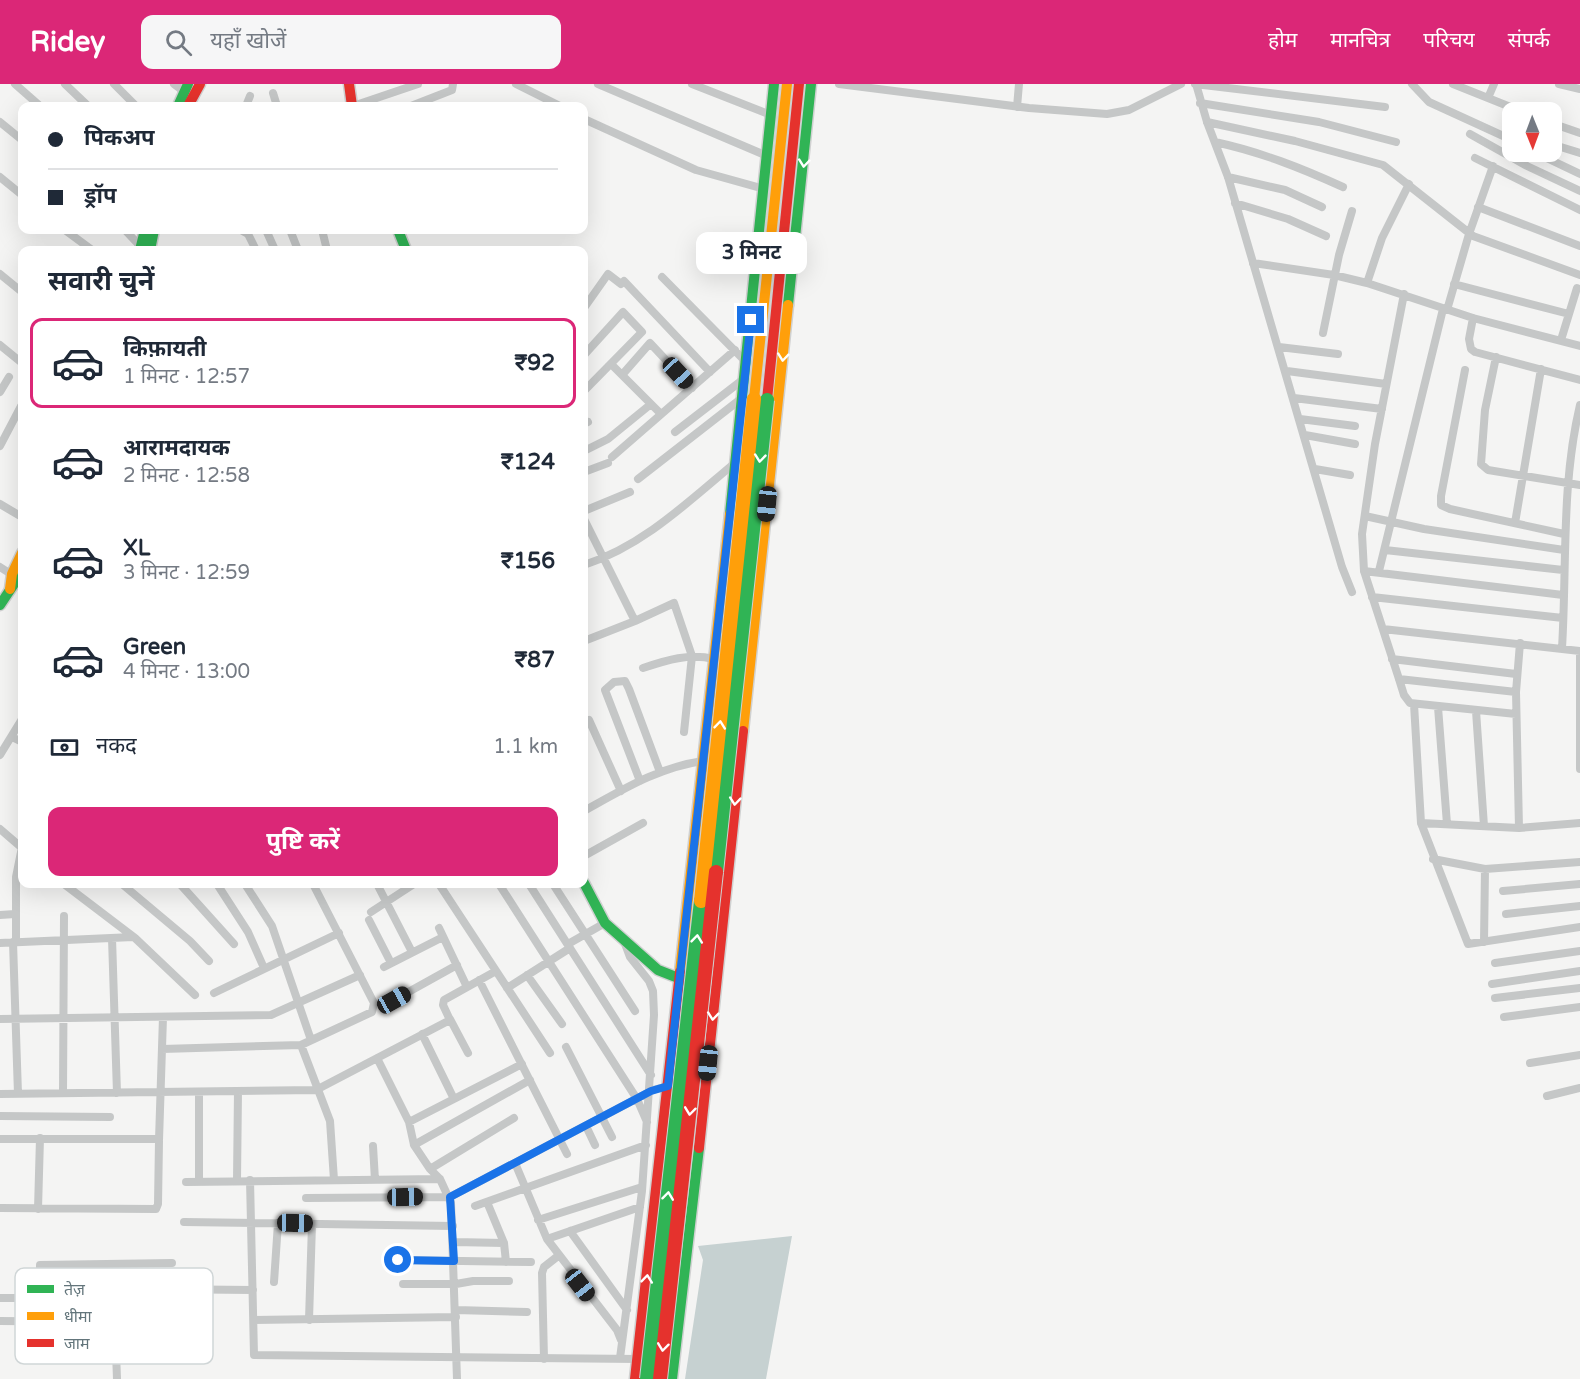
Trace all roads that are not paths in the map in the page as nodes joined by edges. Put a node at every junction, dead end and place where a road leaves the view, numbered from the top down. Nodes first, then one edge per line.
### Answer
1 (15, 84) edge
2 (65, 84) edge
3 (114, 84) edge
4 (200, 84) edge
5 (349, 84) edge
6 (418, 84) edge
7 (453, 84) edge
8 (516, 84) edge
9 (598, 84) edge
10 (692, 84) edge
11 (839, 84) edge
12 (1019, 84) edge
13 (1181, 84) edge
14 (1196, 84) edge
15 (1412, 84) edge
16 (1453, 84) edge
17 (1494, 84) edge
18 (1559, 84) edge
19 (793, 85) edge
20 (1165, 88) edge
21 (1580, 89) edge
22 (185, 93) edge
23 (273, 93) dead end
24 (250, 96) dead end
25 (1488, 98) junction
26 (35, 102) edge
27 (84, 102) edge
28 (132, 102) edge
29 (248, 102) edge
30 (276, 102) edge
31 (351, 102) edge
32 (364, 102) edge
33 (421, 102) edge
34 (552, 102) edge
35 (1200, 103) junction
36 (1502, 104) edge
37 (1017, 106) junction
38 (1385, 107) dead end
39 (771, 115) junction
40 (588, 121) edge
41 (0, 122) edge
42 (1207, 123) junction
43 (1562, 127) edge
44 (1580, 133) edge
45 (801, 134) junction
46 (1470, 134) dead end
47 (1502, 135) edge
48 (18, 137) edge
49 (1215, 142) junction
50 (1396, 142) dead end
51 (1562, 147) edge
52 (1580, 153) edge
53 (767, 156) junction
54 (1476, 158) dead end
55 (1555, 162) edge
56 (1492, 166) junction
57 (1580, 174) edge
58 (0, 177) edge
59 (1228, 177) junction
60 (1409, 184) junction
61 (1343, 187) dead end
62 (764, 189) junction
63 (1580, 191) edge
64 (18, 192) edge
65 (1235, 202) junction
66 (1322, 207) dead end
67 (1478, 207) junction
68 (1580, 210) edge
69 (1352, 211) dead end
70 (70, 234) edge
71 (129, 234) edge
72 (1469, 234) junction
73 (1326, 236) dead end
74 (87, 246) edge
75 (140, 246) edge
76 (1580, 246) edge
77 (1253, 263) junction
78 (0, 274) edge
79 (1580, 274) edge
80 (1334, 275) junction
81 (662, 277) dead end
82 (1367, 283) junction
83 (1454, 284) junction
84 (1577, 288) dead end
85 (18, 289) edge
86 (1404, 294) junction
87 (588, 302) edge
88 (1445, 310) junction
89 (1569, 311) junction
90 (1580, 311) edge
91 (1473, 318) junction
92 (1323, 333) dead end
93 (1561, 340) junction
94 (0, 345) edge
95 (1580, 346) edge
96 (1279, 347) junction
97 (735, 350) junction
98 (588, 351) edge
99 (1338, 354) dead end
100 (1496, 357) junction
101 (18, 360) edge
102 (747, 363) junction
103 (611, 364) junction
104 (1541, 369) junction
105 (1465, 370) dead end
106 (1287, 371) junction
107 (710, 372) junction
108 (622, 375) junction
109 (9, 377) dead end
110 (745, 378) junction
111 (1580, 380) edge
112 (1386, 384) junction
113 (588, 387) edge
114 (692, 388) junction
115 (0, 392) edge
116 (1294, 398) junction
117 (754, 399) junction
118 (651, 404) junction
119 (1580, 405) edge
120 (1382, 409) junction
121 (18, 412) edge
122 (661, 414) junction
123 (1300, 419) junction
124 (1355, 426) dead end
125 (675, 432) dead end
126 (1305, 435) junction
127 (1576, 441) edge
128 (1355, 444) dead end
129 (0, 446) edge
130 (588, 449) edge
131 (736, 462) junction
132 (1569, 462) junction
133 (1580, 464) edge
134 (1315, 469) junction
135 (588, 470) edge
136 (1524, 474) junction
137 (1350, 475) dead end
138 (638, 480) dead end
139 (1567, 483) junction
140 (1580, 485) edge
141 (630, 492) dead end
142 (0, 504) edge
143 (588, 509) edge
144 (18, 515) edge
145 (1365, 516) junction
146 (1392, 523) junction
147 (1515, 523) junction
148 (588, 526) edge
149 (1564, 534) junction
150 (1385, 550) junction
151 (1564, 550) junction
152 (605, 558) junction
153 (588, 564) edge
154 (1563, 570) junction
155 (1364, 571) junction
156 (1379, 572) junction
157 (14, 577) edge
158 (1352, 592) dead end
159 (1563, 595) junction
160 (1372, 597) junction
161 (0, 603) edge
162 (1563, 618) junction
163 (635, 621) junction
164 (1383, 629) junction
165 (588, 639) edge
166 (1520, 643) junction
167 (1562, 648) junction
168 (1580, 651) edge
169 (701, 657) junction
170 (1392, 660) junction
171 (643, 668) dead end
172 (1516, 674) junction
173 (1399, 680) junction
174 (1516, 692) junction
175 (1414, 704) junction
176 (1437, 707) junction
177 (1476, 711) junction
178 (1516, 714) junction
179 (589, 720) dead end
180 (18, 726) edge
181 (684, 732) dead end
182 (12, 737) junction
183 (18, 740) edge
184 (0, 755) edge
185 (700, 762) junction
186 (1580, 769) edge
187 (660, 772) junction
188 (640, 781) junction
189 (621, 791) junction
190 (588, 809) edge
191 (643, 823) dead end
192 (1421, 823) junction
193 (1580, 823) edge
194 (1447, 824) junction
195 (1484, 826) junction
196 (1519, 828) junction
197 (0, 829) edge
198 (18, 845) edge
199 (588, 854) edge
200 (1433, 859) junction
201 (18, 862) edge
202 (1580, 862) edge
203 (1485, 869) junction
204 (1580, 884) edge
205 (69, 888) edge
206 (127, 888) edge
207 (184, 888) edge
208 (220, 888) edge
209 (248, 888) edge
210 (315, 888) edge
211 (379, 888) edge
212 (408, 888) edge
213 (442, 888) edge
214 (502, 888) edge
215 (532, 888) edge
216 (556, 888) edge
217 (587, 888) edge
218 (1503, 891) dead end
219 (387, 902) junction
220 (1580, 906) edge
221 (15, 914) junction
222 (1506, 914) dead end
223 (0, 915) edge
224 (64, 916) dead end
225 (605, 923) junction
226 (1580, 927) edge
227 (439, 928) dead end
228 (339, 933) junction
229 (585, 934) junction
230 (134, 937) junction
231 (443, 937) junction
232 (112, 938) junction
233 (63, 940) junction
234 (624, 940) junction
235 (15, 942) junction
236 (1484, 942) junction
237 (0, 943) edge
238 (234, 944) dead end
239 (569, 946) junction
240 (1580, 951) edge
241 (412, 952) junction
242 (285, 958) junction
243 (209, 961) dead end
244 (549, 962) junction
245 (1495, 963) dead end
246 (457, 965) junction
247 (264, 968) junction
248 (496, 971) junction
249 (1580, 971) edge
250 (360, 975) junction
251 (527, 975) junction
252 (670, 975) junction
253 (480, 980) junction
254 (1492, 984) dead end
255 (467, 987) junction
256 (507, 988) junction
257 (716, 988) junction
258 (1580, 988) edge
259 (214, 993) dead end
260 (195, 995) dead end
261 (1495, 998) dead end
262 (394, 1000) dead end
263 (300, 1004) junction
264 (1580, 1007) edge
265 (635, 1011) dead end
266 (115, 1017) junction
267 (163, 1017) junction
268 (1504, 1017) dead end
269 (0, 1018) edge
270 (16, 1018) junction
271 (63, 1018) junction
272 (450, 1019) junction
273 (562, 1024) dead end
274 (422, 1034) junction
275 (311, 1040) junction
276 (301, 1046) junction
277 (566, 1047) dead end
278 (162, 1049) junction
279 (468, 1053) dead end
280 (550, 1053) dead end
281 (1580, 1055) edge
282 (377, 1058) junction
283 (1530, 1063) dead end
284 (522, 1064) junction
285 (651, 1077) junction
286 (530, 1080) junction
287 (1580, 1088) edge
288 (658, 1089) junction
289 (316, 1090) junction
290 (237, 1091) junction
291 (161, 1092) junction
292 (199, 1092) junction
293 (63, 1093) junction
294 (117, 1093) junction
295 (0, 1094) edge
296 (18, 1094) junction
297 (1547, 1096) dead end
298 (454, 1099) junction
299 (637, 1099) junction
300 (0, 1116) edge
301 (110, 1117) dead end
302 (602, 1117) junction
303 (514, 1118) dead end
304 (409, 1122) junction
305 (648, 1123) junction
306 (586, 1126) junction
307 (612, 1137) dead end
308 (40, 1138) junction
309 (0, 1139) edge
310 (560, 1139) junction
311 (159, 1140) junction
312 (594, 1144) dead end
313 (414, 1145) junction
314 (646, 1145) junction
315 (373, 1146) dead end
316 (567, 1154) dead end
317 (515, 1163) junction
318 (430, 1169) junction
319 (441, 1179) junction
320 (237, 1180) junction
321 (250, 1180) junction
322 (334, 1180) junction
323 (375, 1180) junction
324 (199, 1181) junction
325 (186, 1182) dead end
326 (524, 1187) junction
327 (642, 1187) junction
328 (450, 1197) junction
329 (306, 1198) dead end
330 (487, 1202) junction
331 (476, 1206) dead end
332 (640, 1207) junction
333 (0, 1208) edge
334 (38, 1209) junction
335 (538, 1220) junction
336 (184, 1221) dead end
337 (251, 1223) junction
338 (278, 1223) junction
339 (312, 1224) junction
340 (453, 1226) junction
341 (570, 1231) junction
342 (547, 1239) junction
343 (454, 1242) junction
344 (504, 1243) junction
345 (558, 1256) junction
346 (398, 1260) dead end
347 (454, 1261) junction
348 (506, 1262) junction
349 (531, 1262) dead end
350 (172, 1263) dead end
351 (38, 1268) edge
352 (510, 1281) dead end
353 (274, 1282) dead end
354 (403, 1284) dead end
355 (456, 1284) junction
356 (213, 1290) edge
357 (253, 1290) junction
358 (627, 1310) junction
359 (527, 1312) dead end
360 (456, 1313) junction
361 (254, 1320) junction
362 (309, 1320) junction
363 (0, 1321) edge
364 (15, 1321) edge
365 (622, 1341) junction
366 (457, 1357) junction
367 (628, 1358) junction
368 (544, 1359) junction
369 (116, 1364) edge
370 (117, 1379) edge
371 (457, 1379) edge
372 (635, 1379) edge
373 (647, 1379) edge
374 (660, 1379) edge
375 (672, 1379) edge

1 - 26 street
2 - 27 street
3 - 28 street
4 - 22 main road
5 - 31 main road
6 - 32 street
7 - 33 street
8 - 34 street
9 - 53 street
10 - 39 street
11 - 37 street
12 - 37 street
13 - 20 street
14 - 35 street
14 - 38 street
15 - 47 street
16 - 25 street
17 - 25 street
18 - 21 street
19 - 39 main road
19 - 45 main road
19 - 117 main road
20 - 37 street
23 - 30 street
24 - 29 street
25 - 36 street
35 - 42 street
35 - 50 street
39 - 53 main road
40 - 62 street
41 - 48 street
42 - 49 street
42 - 60 street
43 - 44 street
45 - 117 main road
45 -> 257 main road
46 - 63 street
49 - 59 street
49 - 61 street
51 - 52 street
53 - 62 main road
54 - 56 street
55 - 57 street
56 - 67 street
56 - 68 street
58 - 64 street
59 - 65 street
59 - 66 street
60 - 72 street
60 - 82 street
62 - 102 main road
65 - 73 street
65 - 77 street
67 - 72 street
67 - 76 street
69 - 80 street
70 - 74 street
71 - 75 street
72 - 79 street
72 - 83 street
77 - 80 street
77 - 96 street
78 - 85 street
80 - 82 street
80 - 92 street
81 - 97 street
82 - 86 street
83 - 88 street
83 - 89 street
84 - 89 street
86 - 88 street
86 - 112 street
87 - 107 street
88 - 91 street
88 - 146 street
89 - 90 street
89 - 93 street
91 - 93 street
91 - 100 street
93 - 95 street
94 - 101 street
96 - 99 street
96 - 106 street
97 - 102 street
97 - 107 street
98 - 103 street
100 - 104 street
100 - 136 street
102 - 110 main road
103 - 108 street
103 - 113 street
104 - 111 street
104 - 136 street
105 - 147 street
106 - 112 street
106 - 116 street
107 - 114 street
108 - 114 street
108 - 118 street
109 - 115 street
110 - 117 main road
110 - 125 street
112 - 120 street
114 - 122 street
116 - 120 street
116 - 123 street
117 - 131 main road
117 - 138 street
373 -> 117 main road, bridge
117 -> 374 main road, bridge
118 - 122 street
118 - 130 street
119 - 127 street
120 - 145 street
121 - 129 street
122 - 135 street
123 - 124 street
123 - 126 street
126 - 128 street
126 - 134 street
127 - 132 street
131 - 152 street
131 - 169 main road
132 - 133 street
132 - 139 street
134 - 137 street
134 - 158 street
136 - 139 street
136 - 147 street
139 - 140 street
139 - 149 street
141 - 143 street
142 - 144 street
145 - 146 street
145 - 155 street
146 - 150 street
146 - 151 street
147 - 149 street
148 - 152 street
149 - 151 street
150 - 154 street
150 - 156 street
151 - 154 street
152 - 153 street
152 - 163 street
154 - 159 street
155 - 156 street
155 - 160 street
156 - 159 street
157 - 161 main road
159 - 162 street
160 - 162 street
160 - 164 street
162 - 167 street
163 - 165 street
163 - 169 street
164 - 166 street
164 - 170 street
166 - 167 street
166 - 172 street
167 - 168 street
168 - 186 street
169 - 171 street
169 - 181 street
169 - 185 main road
170 - 172 street
170 - 173 street
172 - 174 street
173 - 174 street
173 - 175 street
174 - 178 street
175 - 176 street
175 - 192 street
176 - 177 street
176 - 194 street
177 - 178 street
177 - 195 street
178 - 196 street
179 - 189 street
180 - 182 street
182 - 183 street
182 - 184 street
185 - 187 street
185 - 252 main road
187 - 188 street
187 - 188 street
188 - 189 street
189 - 190 street
191 - 199 street
192 - 194 street
192 - 200 street
193 - 196 street
194 - 195 street
195 - 196 street
197 - 198 street
200 - 203 street
200 - 236 street
201 - 221 street
202 - 203 street
203 - 236 street
204 - 218 street
205 - 230 street
206 - 243 street
207 - 238 street
208 - 247 street
209 - 242 street
210 - 228 street
211 - 219 street
212 - 219 street
213 - 248 street
214 - 244 street
215 - 239 street
216 - 229 street
217 - 225 main road
219 - 241 street
219 - 241 street
220 - 222 street
221 - 223 street
221 - 235 street
224 - 233 street
225 - 229 street
225 - 234 main road
226 - 236 street
227 - 231 street
228 - 242 street
228 - 250 street
229 - 239 street
229 - 265 street
230 - 232 street
230 - 260 street
231 - 241 street
231 - 246 street
232 - 233 street
232 - 266 street
233 - 235 street
233 - 271 street
234 - 252 main road
234 - 285 street
235 - 237 street
235 - 270 street
239 - 244 street
239 - 285 street
240 - 245 street
242 - 247 street
242 - 263 street
244 - 251 street
244 - 299 street
246 - 255 street
246 - 262 street
247 - 259 street
248 - 253 street
248 - 256 street
249 - 254 street
250 - 263 street
250 - 275 street
251 - 256 street
251 - 273 street
252 - 257 main road
252 - 288 main road
253 - 255 street
253 - 284 street
255 - 272 street
256 - 280 street
257 -> 375 main road
258 - 261 street
263 - 267 street
263 - 275 street
264 - 268 street
266 - 267 street
266 - 271 street
266 - 294 street
267 - 278 street
269 - 270 street
270 - 271 street
270 - 296 street
271 - 293 street
272 - 274 street
272 - 279 street
274 - 282 street
274 - 298 street
275 - 276 street
276 - 278 street
276 - 289 street
277 - 302 street
278 - 291 street
281 - 283 street
282 - 289 street
282 - 304 street
284 - 286 street
284 - 298 street
285 - 288 street
286 - 310 street
286 - 313 street
287 - 297 street
288 - 299 street
288 - 305 street
367 -> 288 main road
289 - 290 street
289 - 322 street
290 - 292 street
290 - 320 street
291 - 292 street
291 - 294 street
291 - 311 street
292 - 324 street
293 - 294 street
293 - 296 street
295 - 296 street
298 - 304 street
299 - 302 street
299 - 305 street
300 - 301 street
302 - 306 street
302 - 307 street
303 - 318 street
304 - 313 street
305 - 314 street
306 - 310 street
306 - 312 street
308 - 309 street
308 - 311 street
308 - 334 street
310 - 316 street
310 - 317 street
311 - 334 street
313 - 318 street
314 - 326 street
314 - 327 street
315 - 323 street
317 - 326 street
317 - 328 street
318 - 319 street
319 - 323 street
319 - 328 street
320 - 321 street
320 - 324 street
321 - 322 street
321 - 337 street
322 - 323 street
324 - 325 street
326 - 330 street
326 - 335 street
327 - 332 street
327 - 335 street
328 - 329 street
328 - 340 street
330 - 331 street
330 - 344 street
332 - 341 street
332 - 358 street
333 - 334 street
335 - 342 street
336 - 337 street
337 - 338 street
337 - 357 street
338 - 339 street
338 - 353 street
339 - 340 street
339 - 362 street
340 - 343 street
341 - 342 street
341 - 358 street
342 - 345 street
343 - 344 street
343 - 347 street
344 - 348 street
345 - 365 street
345 - 368 street
346 - 347 street
347 - 348 street
347 - 355 street
348 - 349 street
350 - 351 street
352 - 355 street
354 - 355 street
355 - 360 street
356 - 357 street
357 - 361 street
358 - 365 street
359 - 360 street
360 - 362 street
360 - 366 street
361 - 362 street
361 - 366 street
363 - 364 street
365 - 367 street
366 - 368 street
366 - 371 street
367 - 368 street
367 - 372 main road
369 - 370 street

